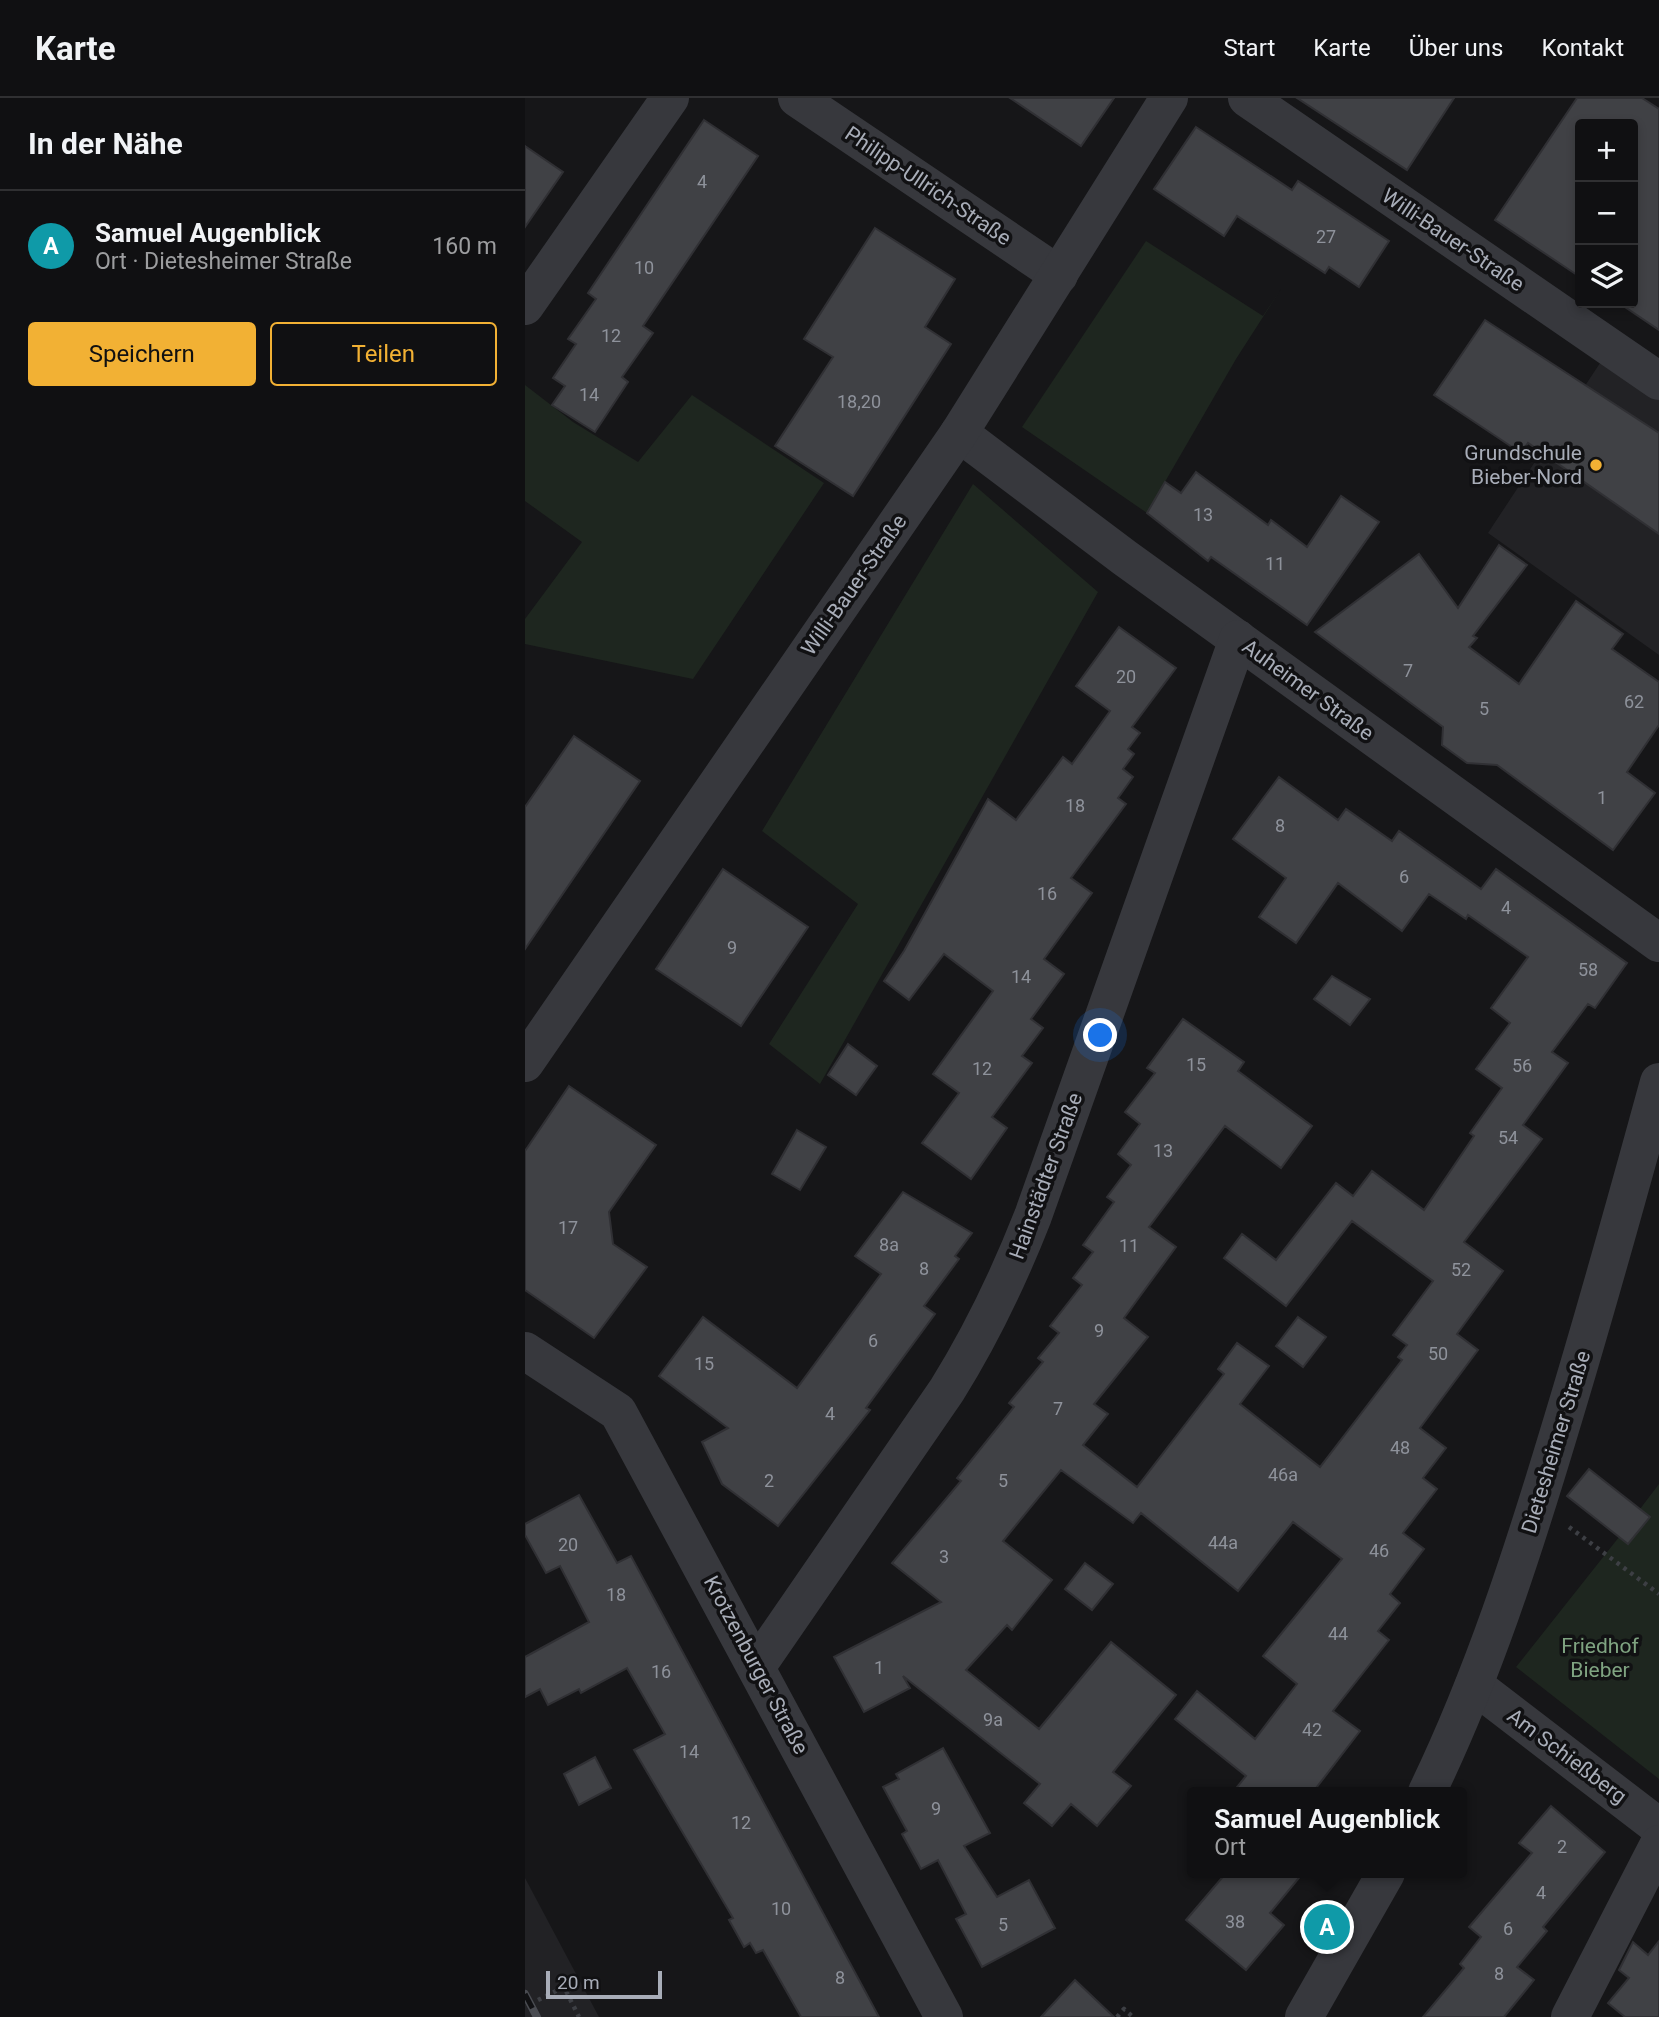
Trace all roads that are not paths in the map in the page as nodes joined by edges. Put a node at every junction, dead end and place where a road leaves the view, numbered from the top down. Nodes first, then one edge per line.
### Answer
1 (670, 98) edge
2 (797, 98) edge
3 (1169, 98) edge
4 (1247, 98) edge
5 (1059, 275) junction
6 (525, 306) edge
7 (1659, 381) edge
8 (959, 433) junction
9 (1238, 639) junction
10 (1659, 943) edge
11 (525, 1063) edge
12 (1659, 1082) edge
13 (525, 1351) edge
14 (758, 1665) junction
15 (1474, 1685) junction
16 (1429, 1787) edge
17 (1659, 1827) edge
18 (1659, 1844) edge
19 (1383, 1878) edge
20 (944, 2017) edge
21 (1304, 2017) edge
22 (1570, 2017) edge

1 - 6 street
2 - 5 street, Philipp-Ullrich-Straße
3 - 5 street, Willi-Bauer-Straße
4 - 7 street, Willi-Bauer-Straße
5 - 8 street, Willi-Bauer-Straße
8 - 9 street, Auheimer Straße
8 - 11 street, Willi-Bauer-Straße
9 - 10 street, Auheimer Straße
9 - 14 street, Hainstädter Straße
12 - 15 street, Dietesheimer Straße
13 - 14 street, Krotzenburger Straße
14 - 20 street, Krotzenburger Straße
15 - 16 street, Dietesheimer Straße
15 - 17 street, Am Schießberg
18 - 22 street
19 - 21 street

